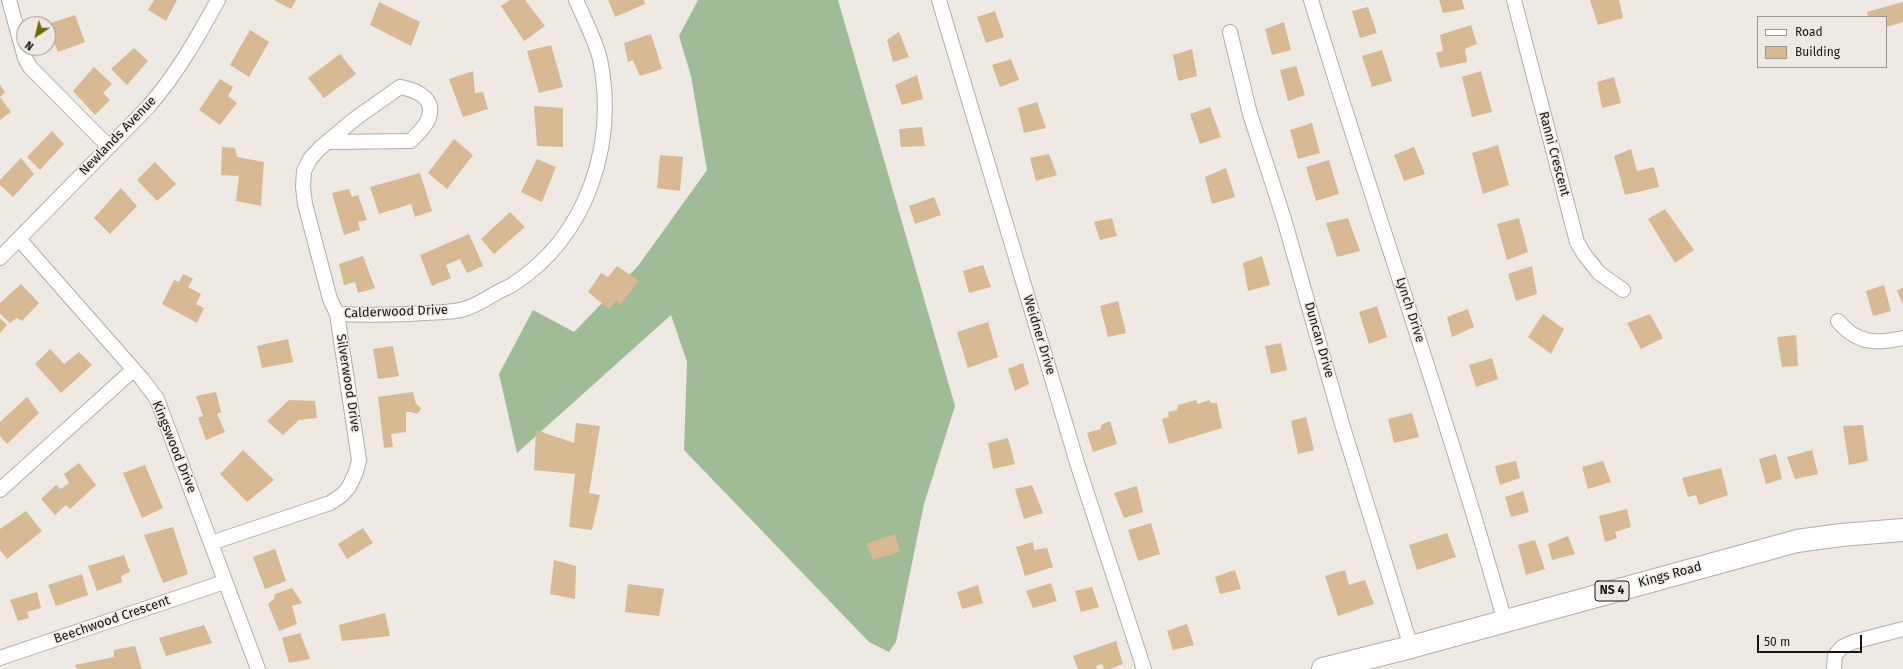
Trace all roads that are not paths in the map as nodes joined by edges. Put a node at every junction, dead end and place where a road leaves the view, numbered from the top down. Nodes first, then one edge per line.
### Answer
1 (10, 0) edge
2 (218, 0) edge
3 (576, 0) edge
4 (939, 0) edge
5 (1311, 0) edge
6 (1514, 0) edge
7 (1230, 32) dead end
8 (329, 142) junction
9 (109, 147) junction
10 (19, 239) junction
11 (0, 258) edge
12 (1623, 290) dead end
13 (337, 314) junction
14 (1838, 321) dead end
15 (1903, 338) edge
16 (132, 370) junction
17 (0, 490) edge
18 (1903, 530) edge
19 (211, 543) junction
20 (224, 582) junction
21 (1505, 622) junction
22 (1903, 629) edge
23 (1411, 647) junction
24 (0, 658) edge
25 (258, 669) edge
26 (1144, 669) edge
27 (1323, 669) edge
28 (1834, 669) edge

1 - 9 street
2 - 9 street, Newlands Avenue
3 - 13 street, Calderwood Drive
4 - 26 street, Weidner Drive
5 - 21 street, Lynch Drive
6 - 12 street, Ranni Crescent
7 - 23 street, Duncan Drive
8 - 8 street, Silverwood Drive
8 - 13 street, Silverwood Drive
9 - 10 street, Newlands Avenue
10 - 11 street, Newlands Avenue
10 - 16 street, Kingswood Drive
13 - 19 street, Silverwood Drive
14 - 15 street
16 - 17 street
16 - 19 street, Kingswood Drive
18 - 21 main road, Kings Road / NS 4
19 - 20 street, Kingswood Drive
20 - 24 street, Beechwood Crescent
20 - 25 street, Kingswood Drive
21 - 23 main road, Kings Road / NS 4
22 - 28 street
23 - 27 main road, Kings Road / NS 4

